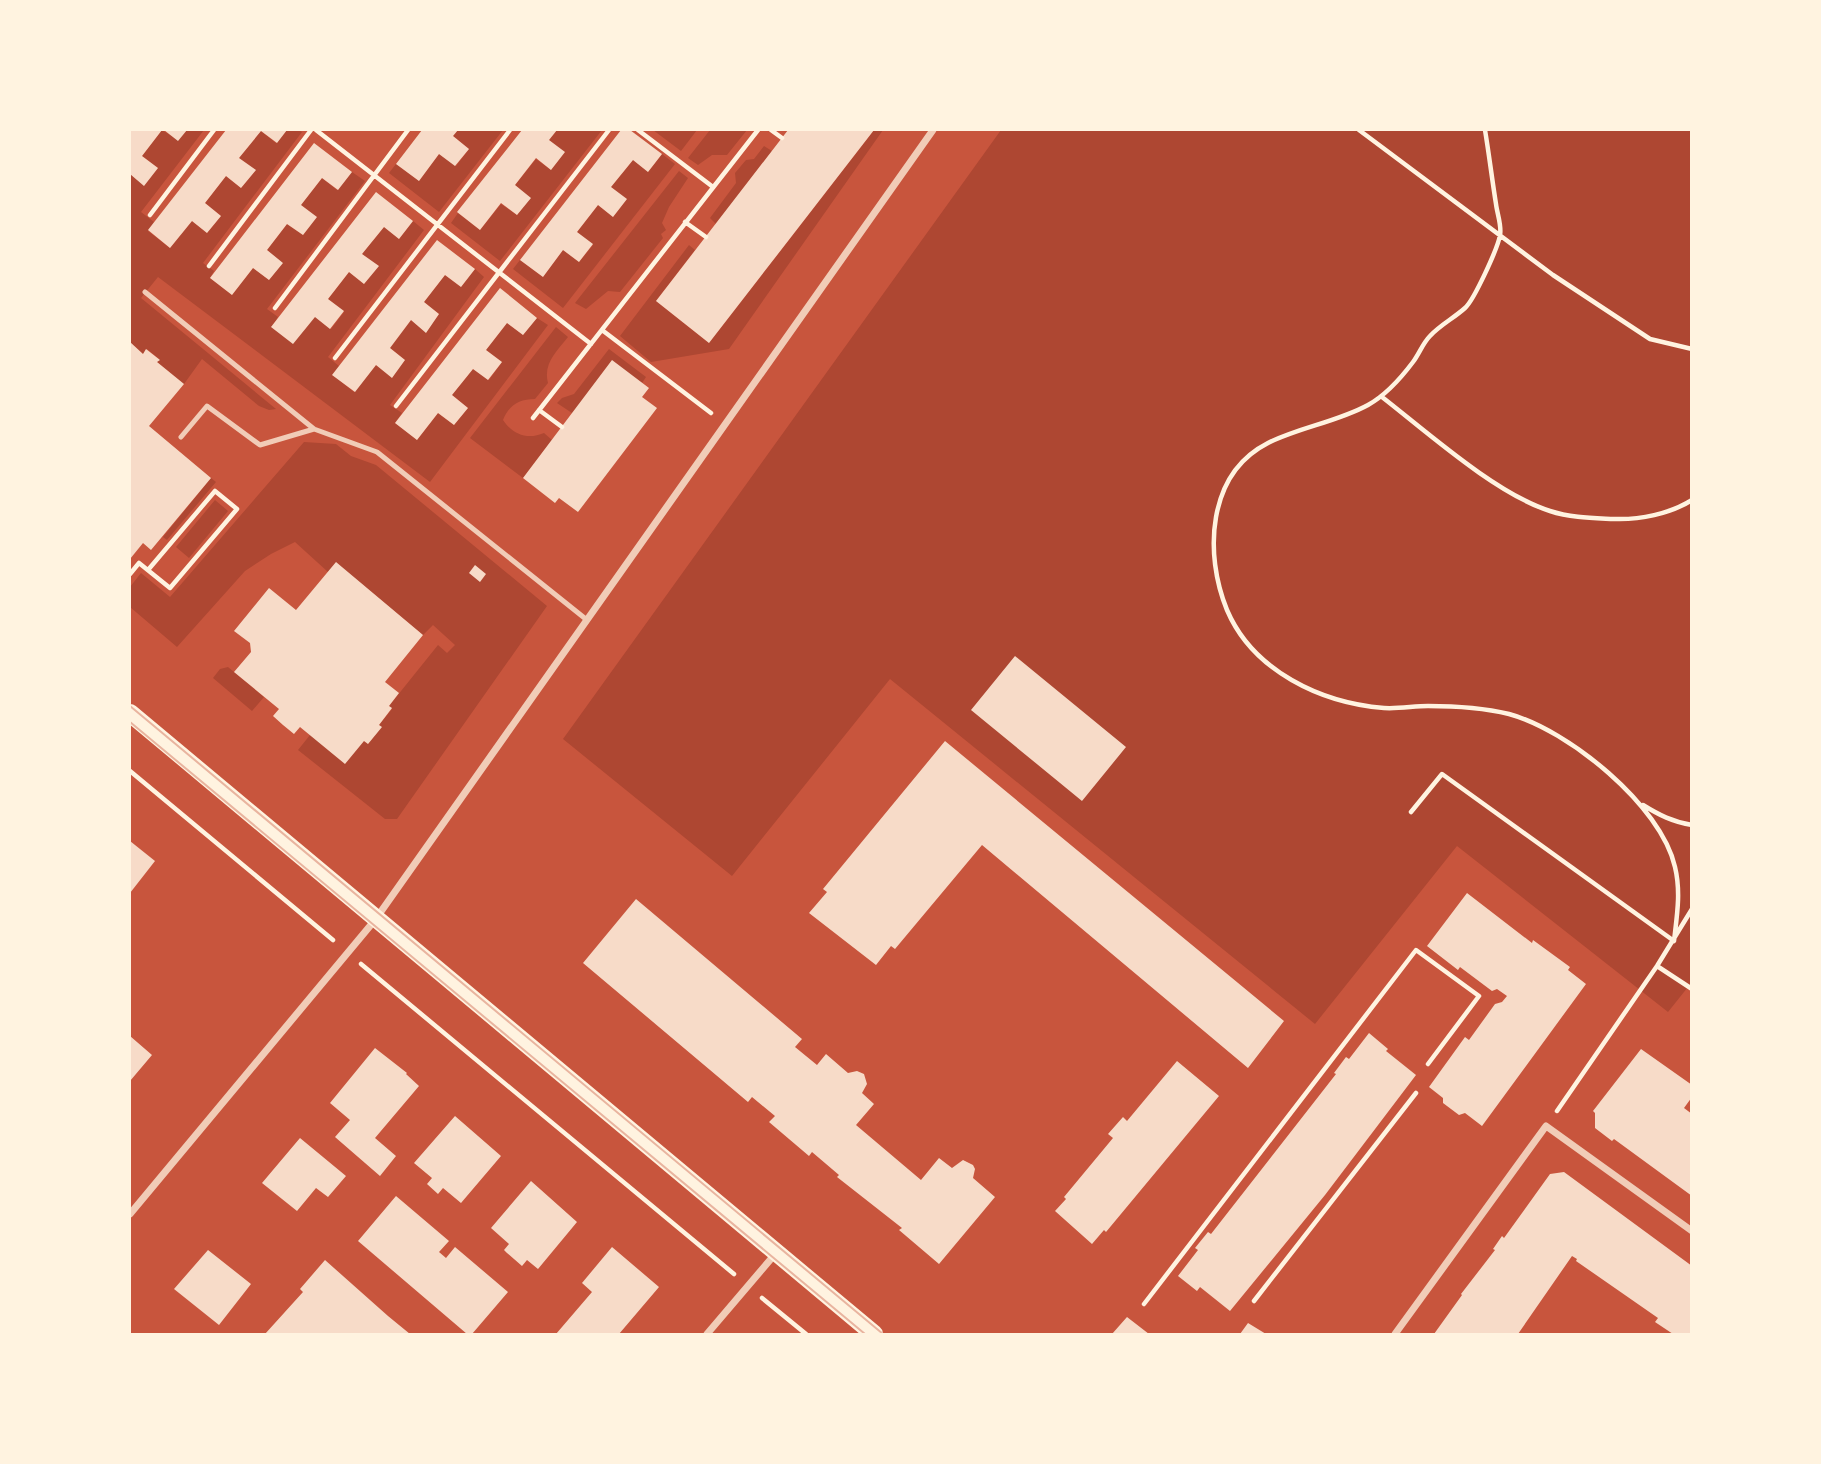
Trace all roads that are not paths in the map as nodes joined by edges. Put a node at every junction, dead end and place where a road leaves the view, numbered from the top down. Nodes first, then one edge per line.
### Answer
1 (933, 130) edge
2 (145, 292) dead end
3 (314, 429) junction
4 (181, 437) dead end
5 (587, 620) junction
6 (130, 713) edge
7 (375, 920) junction
8 (130, 1214) edge
9 (1692, 1231) edge
10 (776, 1253) junction
11 (707, 1335) edge
12 (874, 1335) edge
13 (1395, 1335) edge

1 - 5 street
2 - 3 lane
3 - 4 lane
3 - 5 lane
5 - 7 street
6 - 7 main road
7 - 8 street
7 - 10 main road
9 - 13 street
10 - 11 street
10 - 12 main road

